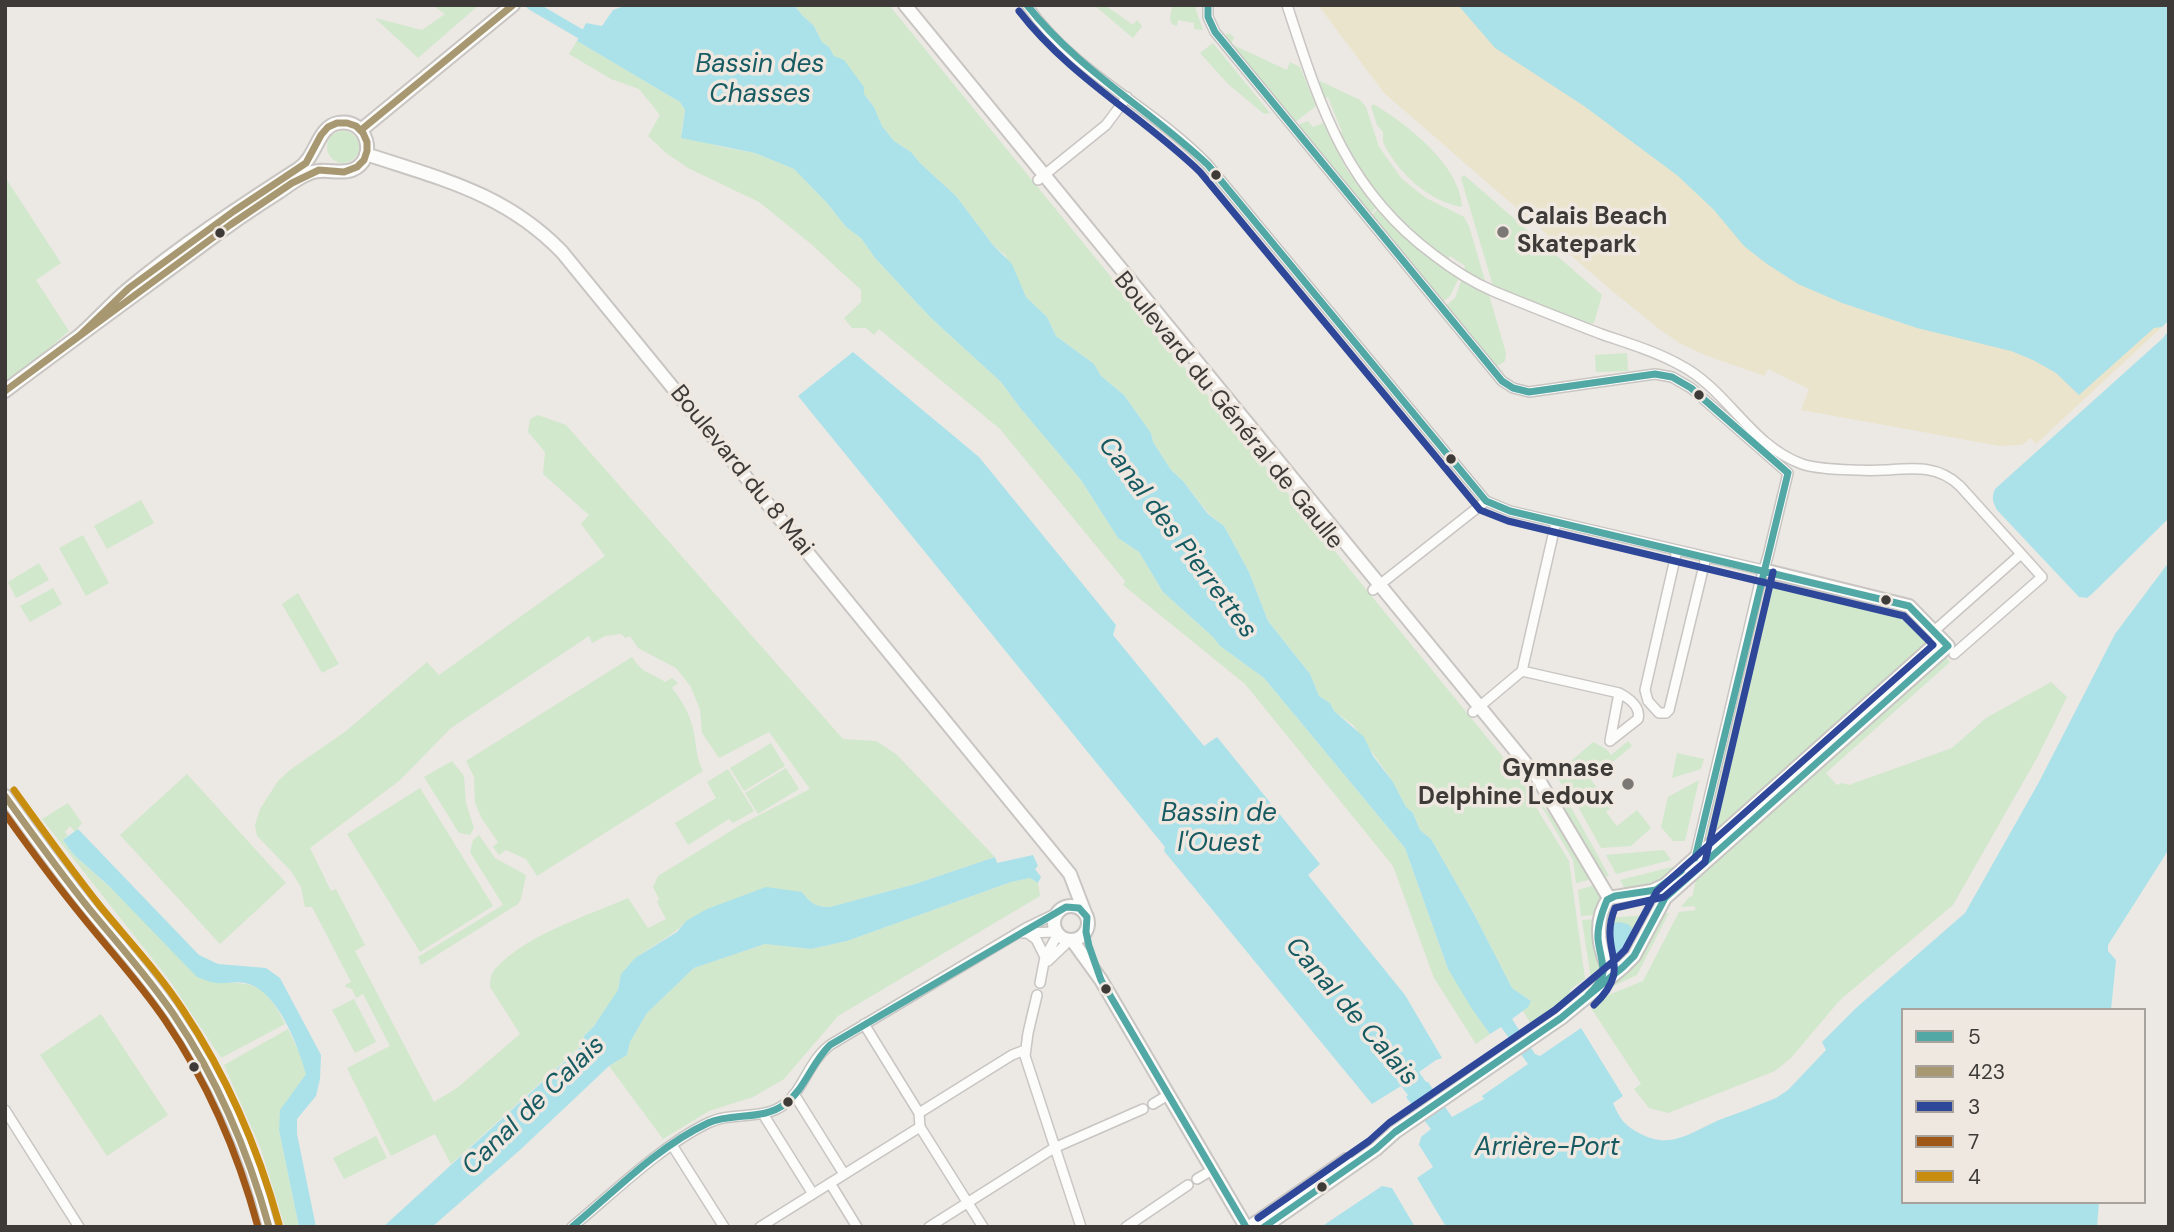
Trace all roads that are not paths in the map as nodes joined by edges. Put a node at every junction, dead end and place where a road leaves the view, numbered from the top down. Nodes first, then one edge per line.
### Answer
1 (513, 5) edge
2 (896, 5) edge
3 (905, 5) edge
4 (1027, 5) edge
5 (1209, 5) edge
6 (1287, 5) edge
7 (1127, 97) junction
8 (361, 130) junction
9 (319, 141) junction
10 (366, 154) junction
11 (334, 170) junction
12 (1041, 178) junction
13 (80, 335) junction
14 (5, 391) edge
15 (1486, 501) junction
16 (1556, 522) junction
17 (1677, 550) junction
18 (2021, 554) junction
19 (1706, 557) junction
20 (1763, 570) junction
21 (1376, 587) junction
22 (1944, 643) junction
23 (1522, 671) junction
24 (1619, 693) junction
25 (1476, 709) junction
26 (5, 796) edge
27 (1695, 858) junction
28 (1060, 864) junction
29 (1652, 891) junction
30 (1609, 898) junction
31 (1661, 903) junction
32 (1060, 911) junction
33 (1085, 913) junction
34 (1026, 932) junction
35 (1086, 932) junction
36 (1057, 933) junction
37 (1012, 937) junction
38 (1071, 940) junction
39 (1045, 957) junction
40 (1606, 964) junction
41 (1623, 967) junction
42 (1043, 968) junction
43 (1101, 980) junction
44 (1040, 983) dead end
45 (1592, 992) junction
46 (1037, 995) dead end
47 (864, 1024) junction
48 (1025, 1050) junction
49 (794, 1094) junction
50 (1168, 1095) junction
51 (1153, 1104) dead end
52 (1143, 1109) dead end
53 (5, 1110) edge
54 (919, 1113) junction
55 (763, 1114) junction
56 (920, 1127) junction
57 (1395, 1132) junction
58 (672, 1145) junction
59 (1054, 1147) junction
60 (1212, 1170) junction
61 (844, 1174) junction
62 (1197, 1179) dead end
63 (830, 1183) junction
64 (1188, 1185) dead end
65 (813, 1194) junction
66 (968, 1202) junction
67 (79, 1227) edge
68 (269, 1227) edge
69 (572, 1227) edge
70 (723, 1227) edge
71 (760, 1227) edge
72 (858, 1227) edge
73 (929, 1227) edge
74 (983, 1227) edge
75 (1081, 1227) edge
76 (1126, 1227) edge
77 (1250, 1227) edge
78 (1264, 1227) edge

1 - 8 street
2 - 12 street, Boulevard du Général de Gaulle
3 - 12 street, Boulevard du Général de Gaulle
4 - 7 street
5 - 20 street
6 - 18 street
7 - 12 street
7 - 15 street
8 - 9 street
8 - 10 street
9 - 11 street
9 - 13 street
10 - 11 street
10 - 28 street, Boulevard du 8 Mai
11 - 13 street
12 - 21 street, Boulevard du Général de Gaulle
13 - 14 street
15 - 16 street
15 - 21 street
16 - 17 street
16 - 23 street
17 - 19 street
17 - 19 street
18 - 22 street
18 - 22 street
19 - 20 street
20 - 22 street
20 - 27 street
21 - 25 street, Boulevard du Général de Gaulle
22 - 27 street
22 - 31 street
23 - 24 street
23 - 25 street
24 - 24 street
25 - 30 street, Boulevard du Général de Gaulle
26 - 68 street
27 - 29 street
28 - 32 street, Boulevard du 8 Mai
28 - 33 street, Boulevard du 8 Mai
29 - 30 street
29 - 31 street
30 - 40 street
31 - 41 street
32 - 33 street
32 - 36 street
32 - 37 street
33 - 35 street
34 - 36 street
34 - 37 street
34 - 39 street
35 - 38 street
35 - 43 street
36 - 38 street
36 - 39 street
37 - 47 street
38 - 42 street
38 - 43 street
39 - 42 street
40 - 41 street
40 - 45 street
41 - 45 street
42 - 44 street
43 - 50 street
45 - 57 street
46 - 48 street
47 - 49 street
47 - 54 street
48 - 54 street
48 - 59 street
49 - 55 street
49 - 61 street
50 - 51 street
50 - 60 street
52 - 59 street
53 - 67 street
54 - 56 street
55 - 58 street
55 - 65 street
56 - 61 street
56 - 66 street
57 - 77 street
57 - 78 street
58 - 69 street
58 - 70 street
59 - 66 street
59 - 75 street
60 - 62 street
60 - 77 street
61 - 63 street
63 - 65 street
63 - 72 street
64 - 76 street
65 - 71 street
66 - 73 street
66 - 74 street

